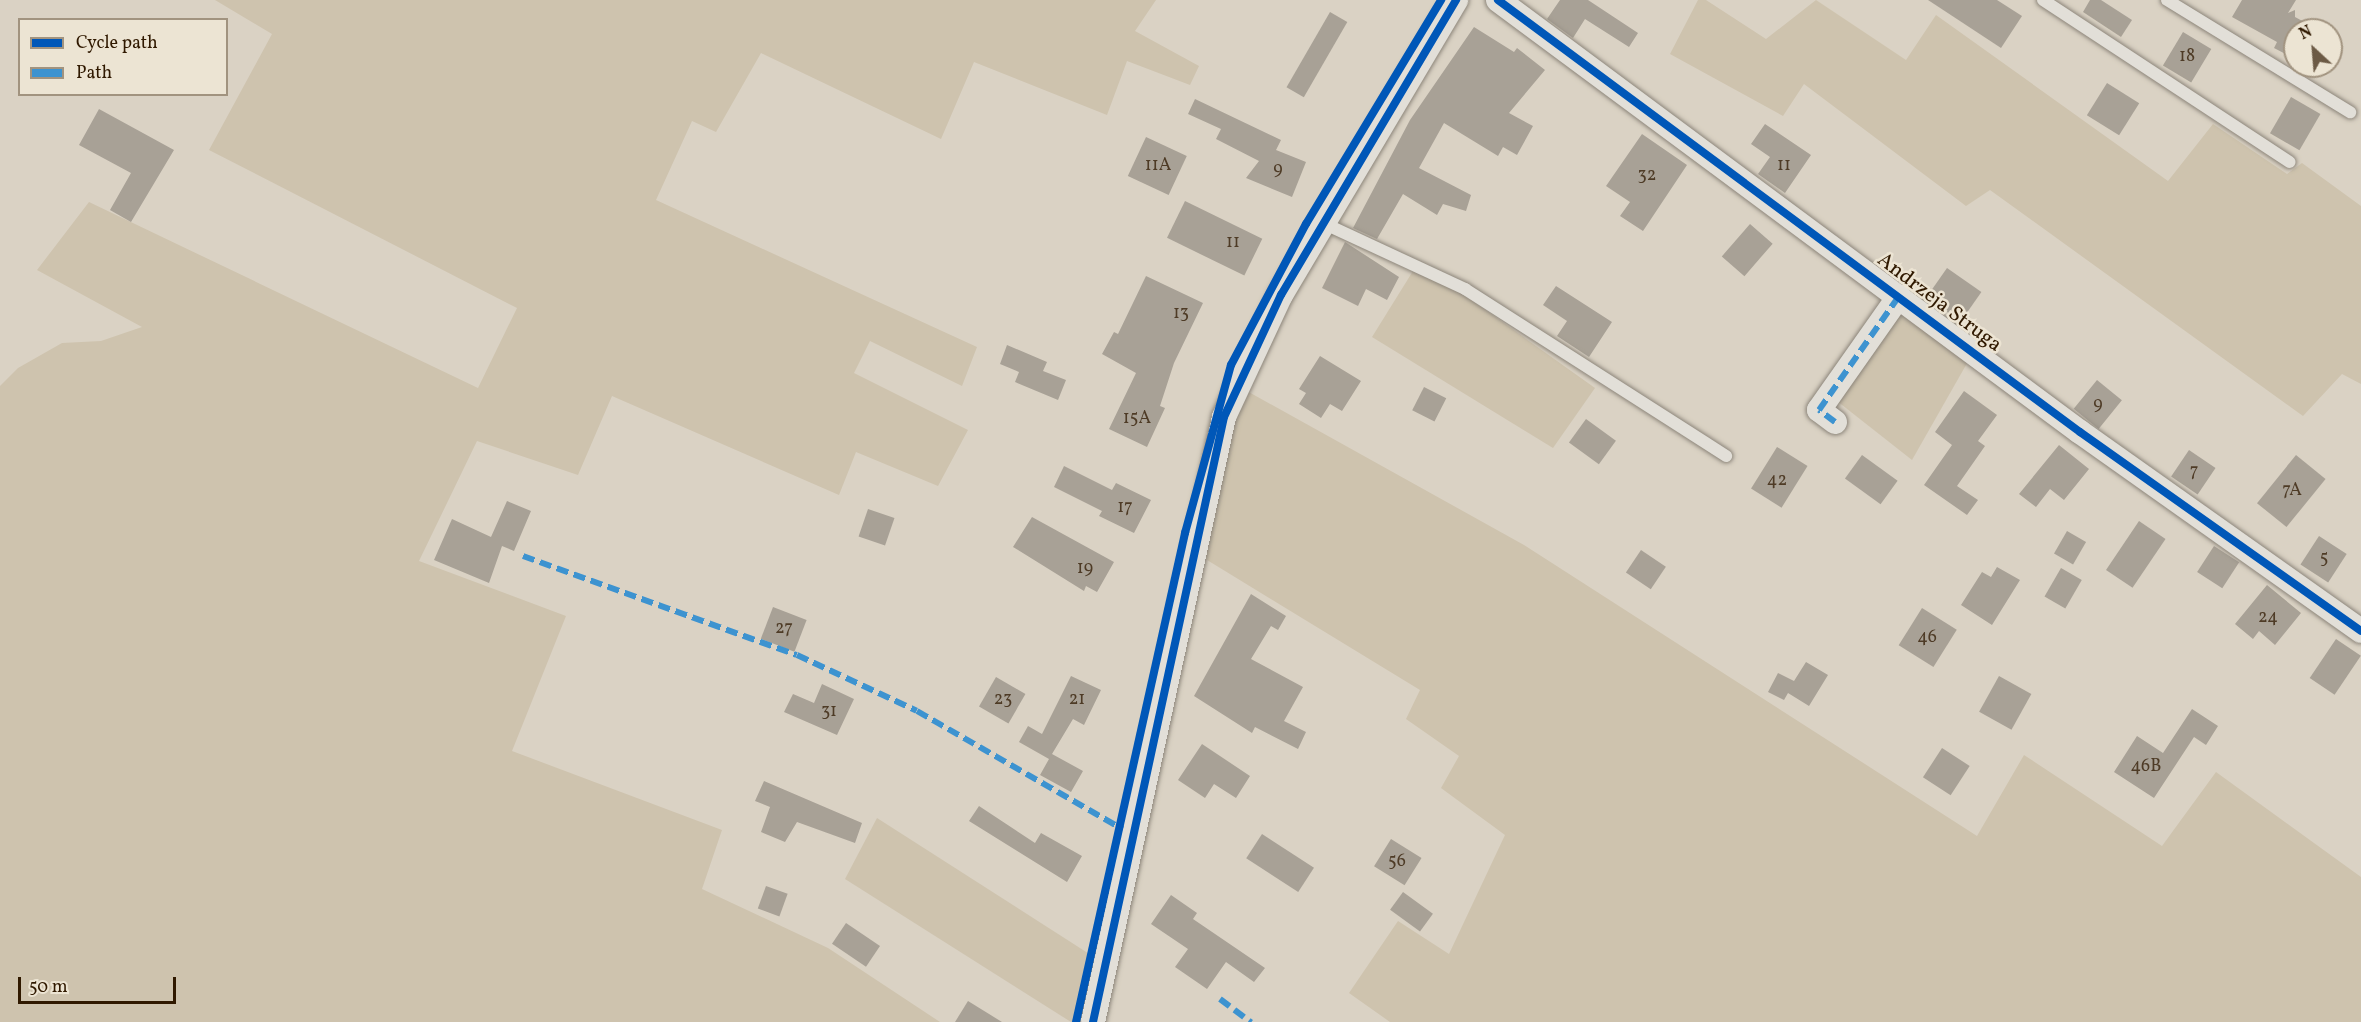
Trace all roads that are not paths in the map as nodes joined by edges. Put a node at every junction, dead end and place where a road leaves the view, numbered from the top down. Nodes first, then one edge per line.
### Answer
1 (1456, 0) edge
2 (1498, 0) edge
3 (2043, 0) edge
4 (2167, 0) edge
5 (2350, 112) dead end
6 (2290, 162) dead end
7 (1323, 223) junction
8 (1899, 296) junction
9 (1835, 422) dead end
10 (1726, 456) dead end
11 (2361, 631) edge
12 (1093, 1022) edge

1 - 7 street
2 - 8 street, Andrzeja Struga
3 - 6 lane
4 - 5 lane
7 - 10 lane
7 - 12 street
8 - 9 street
8 - 11 street, Andrzeja Struga

